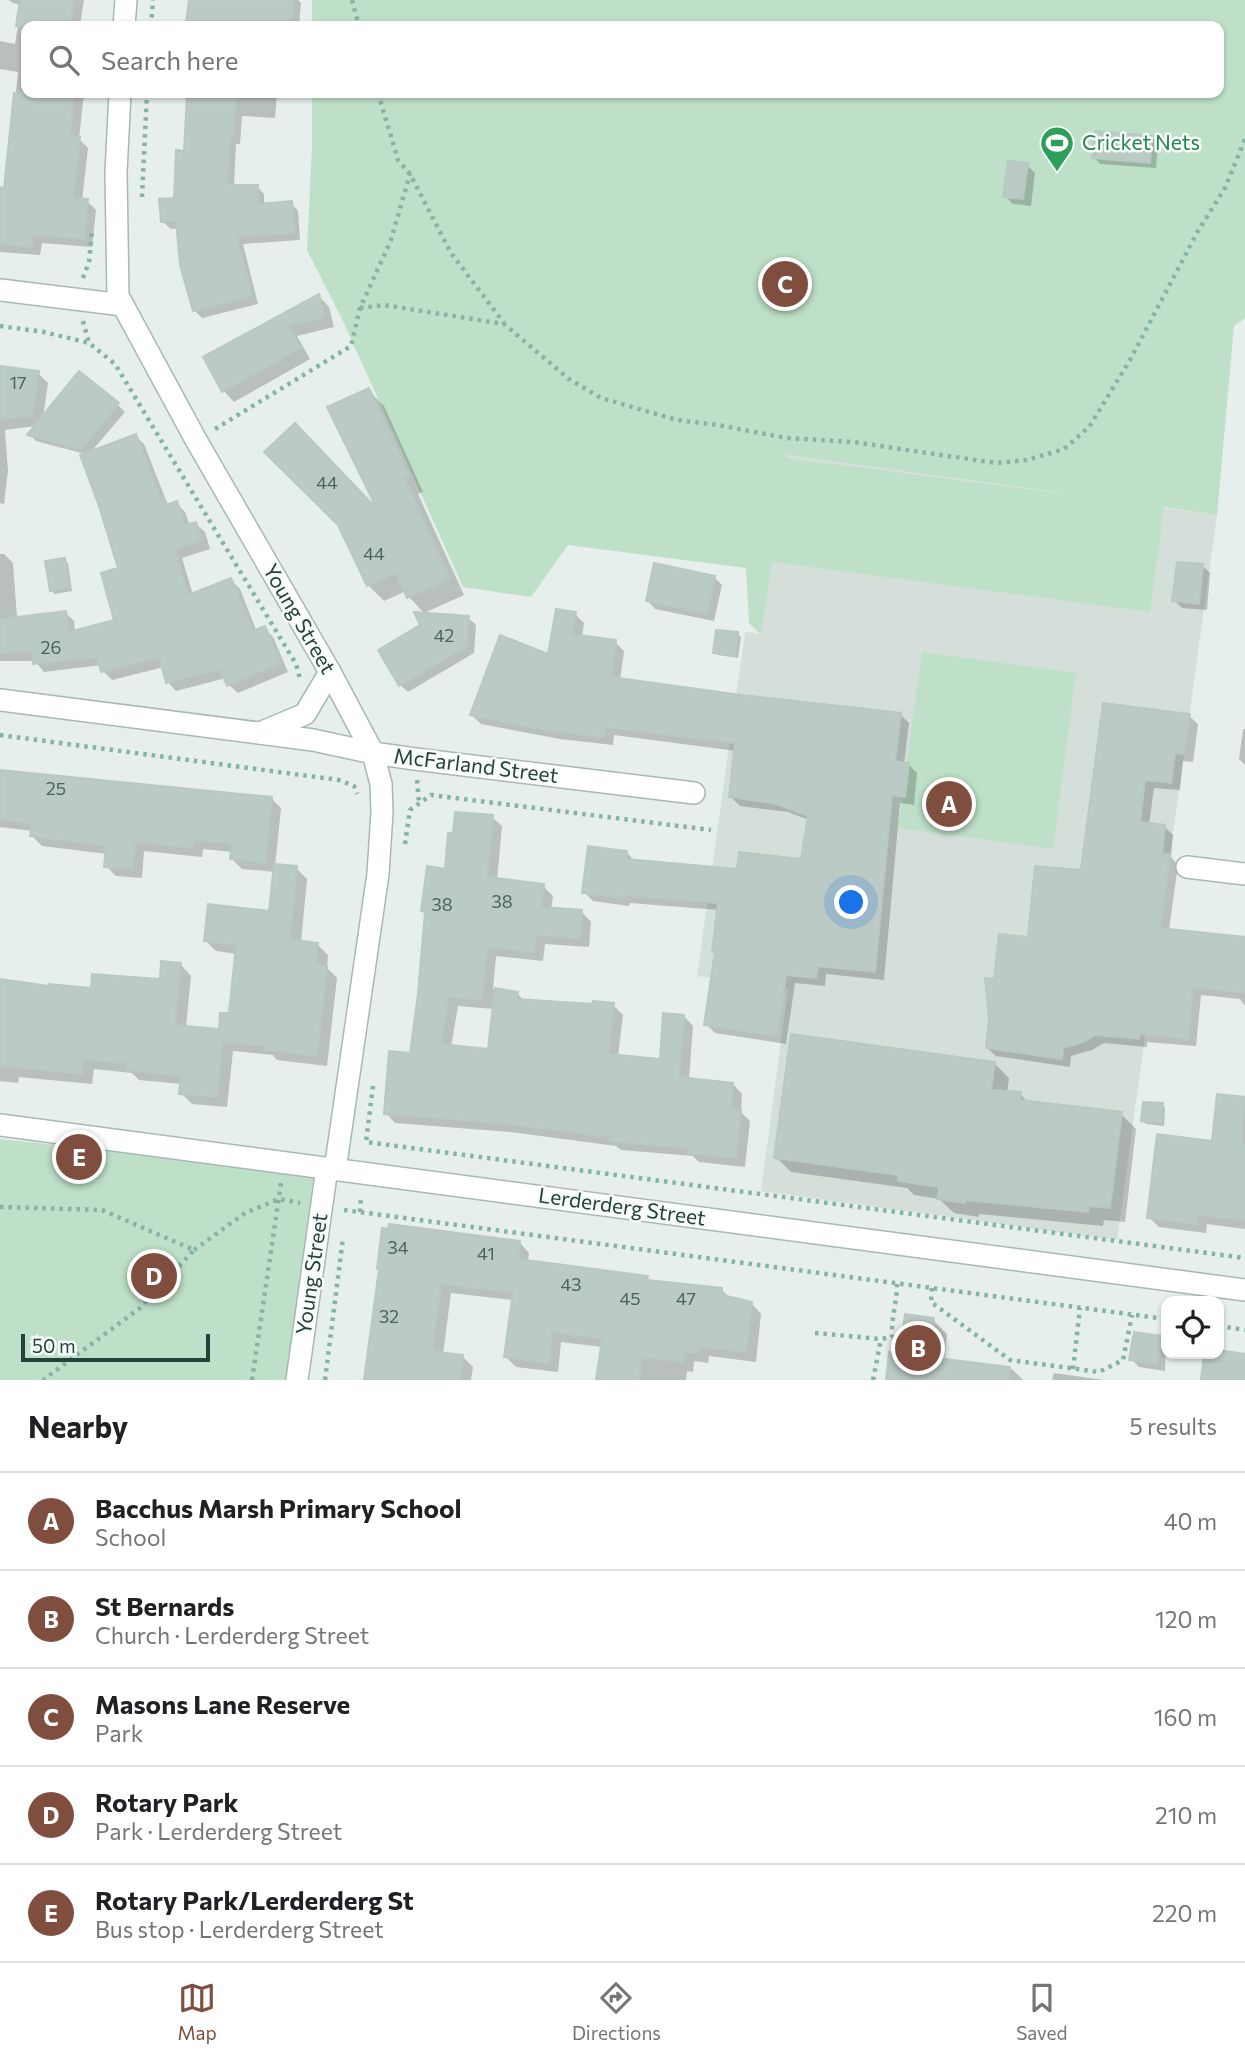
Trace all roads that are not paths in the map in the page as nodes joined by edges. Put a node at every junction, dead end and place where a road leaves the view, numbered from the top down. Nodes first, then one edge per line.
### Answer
1 (126, 0) edge
2 (124, 21) edge
3 (120, 98) edge
4 (0, 290) edge
5 (123, 305) junction
6 (330, 672) junction
7 (0, 700) edge
8 (258, 734) junction
9 (373, 753) junction
10 (694, 793) dead end
11 (1187, 867) dead end
12 (1245, 874) edge
13 (0, 1125) edge
14 (331, 1169) junction
15 (1245, 1290) edge
16 (298, 1380) edge

1 - 2 street
3 - 5 street, Young Street
4 - 5 street
5 - 6 street, Young Street
6 - 8 street
6 - 9 street, Young Street
7 - 8 street, McFarland Street
8 - 9 street, McFarland Street
9 - 10 street, McFarland Street
9 - 14 street, Young Street
11 - 12 street
13 - 14 street, Lerderderg Street
14 - 15 street, Lerderderg Street
14 - 16 street, Young Street

